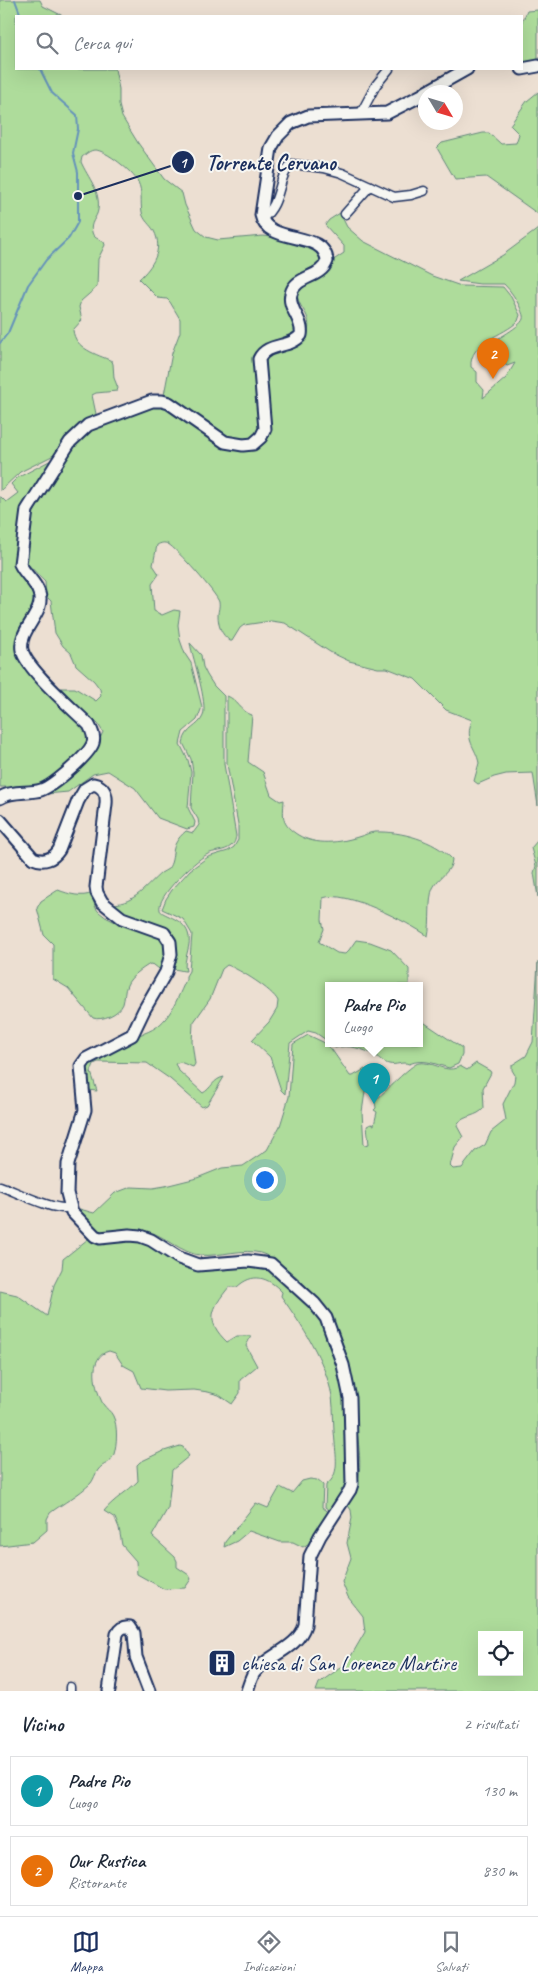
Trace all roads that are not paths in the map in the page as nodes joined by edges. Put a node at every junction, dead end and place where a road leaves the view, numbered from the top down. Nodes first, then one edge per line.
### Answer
1 (538, 66) edge
2 (523, 69) edge
3 (389, 70) edge
4 (465, 70) edge
5 (440, 85) edge
6 (418, 97) edge
7 (361, 113) junction
8 (370, 186) junction
9 (424, 191) dead end
10 (345, 214) dead end
11 (262, 219) junction
12 (0, 798) edge
13 (0, 820) edge
14 (0, 1186) edge
15 (70, 1208) junction
16 (109, 1691) edge
17 (149, 1691) edge
18 (247, 1691) edge

1 - 2 street
3 - 7 street
4 - 5 street
6 - 7 street
7 - 11 street
8 - 9 street
8 - 10 street
8 - 11 street
11 - 12 street
13 - 15 street
14 - 15 street
15 - 18 street
16 - 17 street

